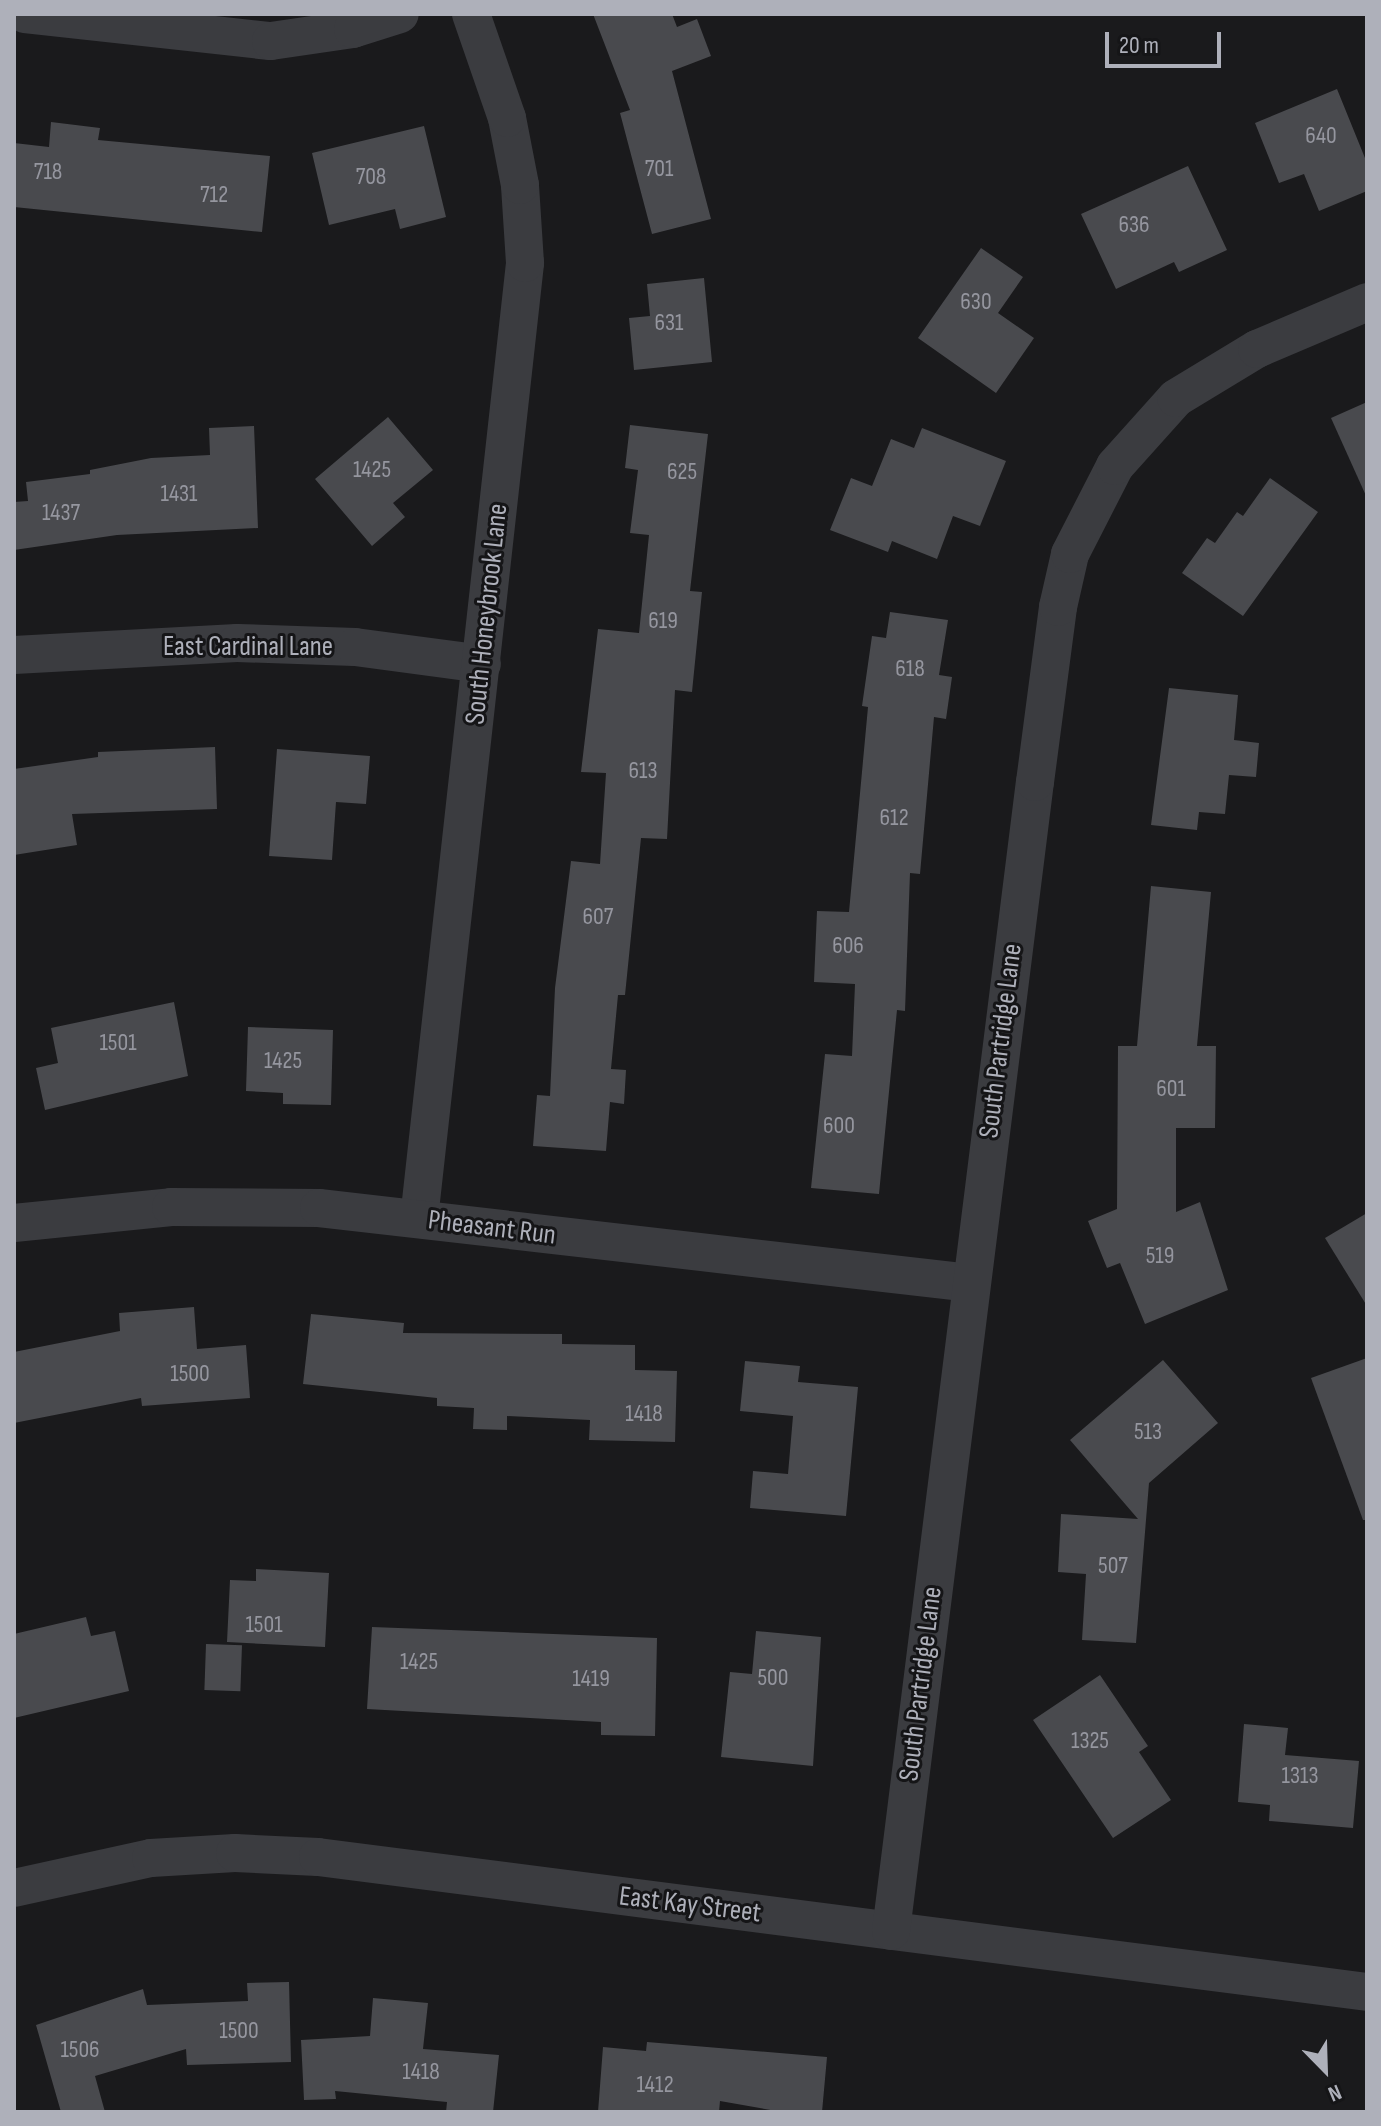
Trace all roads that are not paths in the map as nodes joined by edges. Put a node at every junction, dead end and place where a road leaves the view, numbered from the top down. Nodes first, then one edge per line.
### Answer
1 (25, 14) edge
2 (400, 14) edge
3 (471, 14) edge
4 (1367, 302) edge
5 (14, 655) edge
6 (482, 664) junction
7 (419, 1219) junction
8 (14, 1223) edge
9 (970, 1283) junction
10 (14, 1888) edge
11 (891, 1931) junction
12 (1367, 1992) edge

1 - 2 street
3 - 6 street, South Honeybrook Lane
4 - 9 street, South Partridge Lane
5 - 6 street, East Cardinal Lane
6 - 7 street, South Honeybrook Lane
7 - 8 street, Pheasant Run
7 - 9 street, Pheasant Run
9 - 11 street, South Partridge Lane
10 - 11 street, East Kay Street
11 - 12 street, East Kay Street

